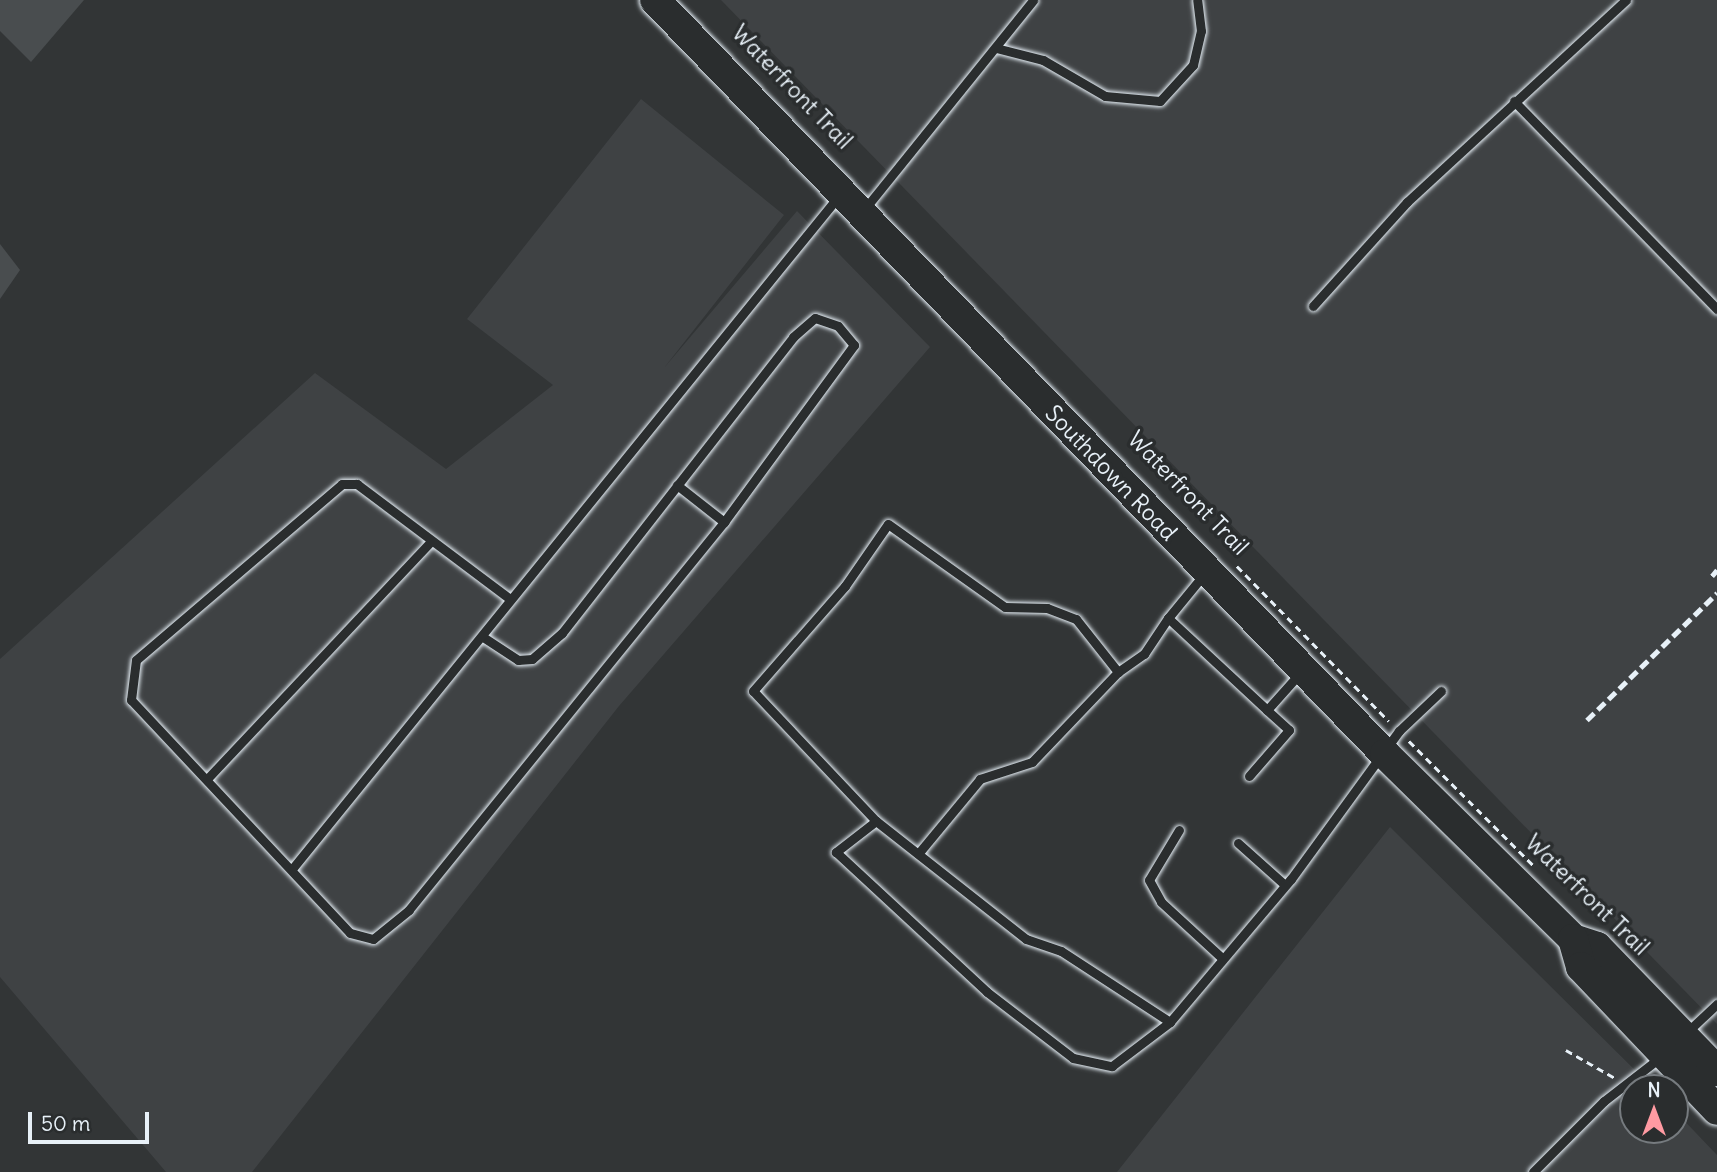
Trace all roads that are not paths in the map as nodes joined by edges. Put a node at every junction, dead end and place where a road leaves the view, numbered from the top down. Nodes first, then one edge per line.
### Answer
1 (655, 0) edge
2 (1034, 0) edge
3 (1197, 0) edge
4 (1626, 0) edge
5 (996, 48) junction
6 (1514, 101) junction
7 (851, 203) junction
8 (1313, 306) dead end
9 (1717, 309) edge
10 (677, 485) junction
11 (724, 522) junction
12 (431, 541) junction
13 (1216, 563) junction
14 (509, 598) junction
15 (1168, 618) junction
16 (483, 637) junction
17 (1118, 671) junction
18 (1302, 671) junction
19 (1441, 691) dead end
20 (1268, 710) junction
21 (1392, 743) junction
22 (1250, 776) dead end
23 (207, 779) junction
24 (877, 822) junction
25 (1179, 830) dead end
26 (1238, 842) dead end
27 (918, 854) junction
28 (292, 869) junction
29 (1285, 885) junction
30 (1222, 958) junction
31 (1717, 1004) edge
32 (1170, 1022) junction
33 (1675, 1044) junction
34 (1717, 1071) edge
35 (1717, 1110) edge
36 (1533, 1172) edge

1 - 7 main road, Southdown Road
2 - 5 lane
3 - 5 lane
4 - 6 lane
5 - 7 lane
6 - 8 lane
6 - 9 lane
7 - 13 main road, Southdown Road
7 - 14 lane
10 - 11 lane
10 - 11 lane
10 - 16 lane
11 - 28 lane
12 - 14 lane
12 - 23 lane
12 - 23 lane
13 - 15 lane
13 - 18 main road, Southdown Road
14 - 16 lane
15 - 17 lane
15 - 20 lane
16 - 28 lane
17 - 24 lane
17 - 27 lane
18 - 20 lane
18 - 21 main road, Southdown Road
19 - 21 lane
20 - 22 lane
21 - 29 lane
21 - 33 main road, Southdown Road
23 - 28 lane
24 - 27 lane
24 - 32 lane
25 - 30 lane
26 - 29 lane
27 - 32 lane
29 - 30 lane
30 - 32 lane
31 - 33 lane
33 - 34 main road, Southdown Road
33 - 35 main road, Southdown Road
33 - 36 lane

